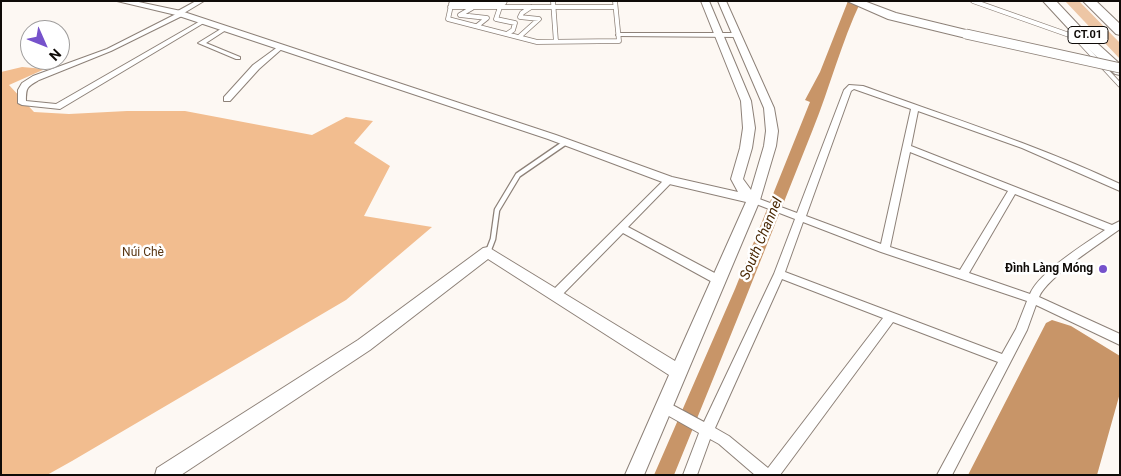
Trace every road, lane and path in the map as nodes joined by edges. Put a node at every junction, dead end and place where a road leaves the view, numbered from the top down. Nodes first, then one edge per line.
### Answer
1 (121, 1) edge
2 (201, 1) edge
3 (505, 1) edge
4 (615, 1) edge
5 (705, 1) edge
6 (722, 1) edge
7 (853, 1) edge
8 (973, 1) edge
9 (1049, 1) edge
10 (1056, 1) edge
11 (1089, 1) edge
12 (1096, 1) edge
13 (451, 4) edge
14 (553, 4) edge
15 (472, 7) junction
16 (500, 7) junction
17 (532, 7) junction
18 (614, 7) junction
19 (868, 8) joint
20 (180, 13) junction
21 (204, 21) junction
22 (1120, 24) edge
23 (477, 26) junction
24 (226, 28) junction
25 (1120, 31) edge
26 (507, 34) junction
27 (717, 34) junction
28 (737, 34) junction
29 (966, 34) joint
30 (619, 35) junction
31 (520, 37) junction
32 (556, 42) junction
33 (281, 47) junction
34 (238, 58) dead end
35 (1120, 69) edge
36 (1120, 85) edge
37 (226, 99) dead end
38 (915, 108) junction
39 (566, 142) junction
40 (906, 148) junction
41 (669, 180) junction
42 (1120, 188) edge
43 (1013, 190) junction
44 (754, 200) junction
45 (793, 214) junction
46 (1116, 227) edge
47 (622, 228) junction
48 (885, 249) junction
49 (488, 252) junction
50 (779, 274) junction
51 (963, 275) junction
52 (720, 281) junction
53 (555, 295) junction
54 (1034, 299) junction
55 (890, 316) junction
56 (1120, 340) edge
57 (1005, 360) junction
58 (680, 373) junction
59 (665, 407) junction
60 (703, 427) junction
61 (164, 475) edge
62 (634, 475) edge
63 (690, 475) edge
64 (766, 475) edge
65 (771, 475) edge
66 (944, 475) edge

1 - 20 main road
2 - 20 street
3 - 13 lane
4 - 18 lane
5 - 27 main road
6 - 28 main road
7 - 19 highway
8 - 36 lane
9 - 35 highway
10 - 35 highway, CT.01
11 - 25 highway, CT.01
12 - 22 highway
13 - 15 lane
13 - 23 lane
14 - 17 lane
14 - 18 lane
14 - 32 lane
15 - 16 lane
15 - 23 lane
16 - 17 lane
16 - 26 lane
17 - 31 lane
18 - 30 lane
19 - 29 highway
20 - 21 main road
20 - 21 street
21 - 24 main road
23 - 26 lane
24 - 33 main road
24 - 34 street
26 - 31 lane
27 - 28 street
27 - 30 street
27 - 44 main road
28 - 44 main road
29 - 35 main road, bridge
30 - 32 lane
31 - 32 lane
33 - 37 street
33 - 39 main road
38 - 40 street
38 - 42 street
38 - 45 street
39 - 41 main road
39 - 49 lane
40 - 43 street
40 - 48 street
41 - 44 main road
41 - 47 street
43 - 46 street
43 - 51 street
44 - 45 street
44 - 52 main road
45 - 48 street
45 - 50 street
46 - 54 street
47 - 52 street
47 - 53 street
48 - 51 street
49 - 53 main road
49 - 61 main road
50 - 55 street
50 - 60 street
51 - 54 street
52 - 58 main road
53 - 58 main road
54 - 56 street
54 - 57 street
55 - 57 street
55 - 65 street
57 - 66 street
58 - 59 main road
59 - 60 street
59 - 62 main road
60 - 63 street
60 - 64 street

